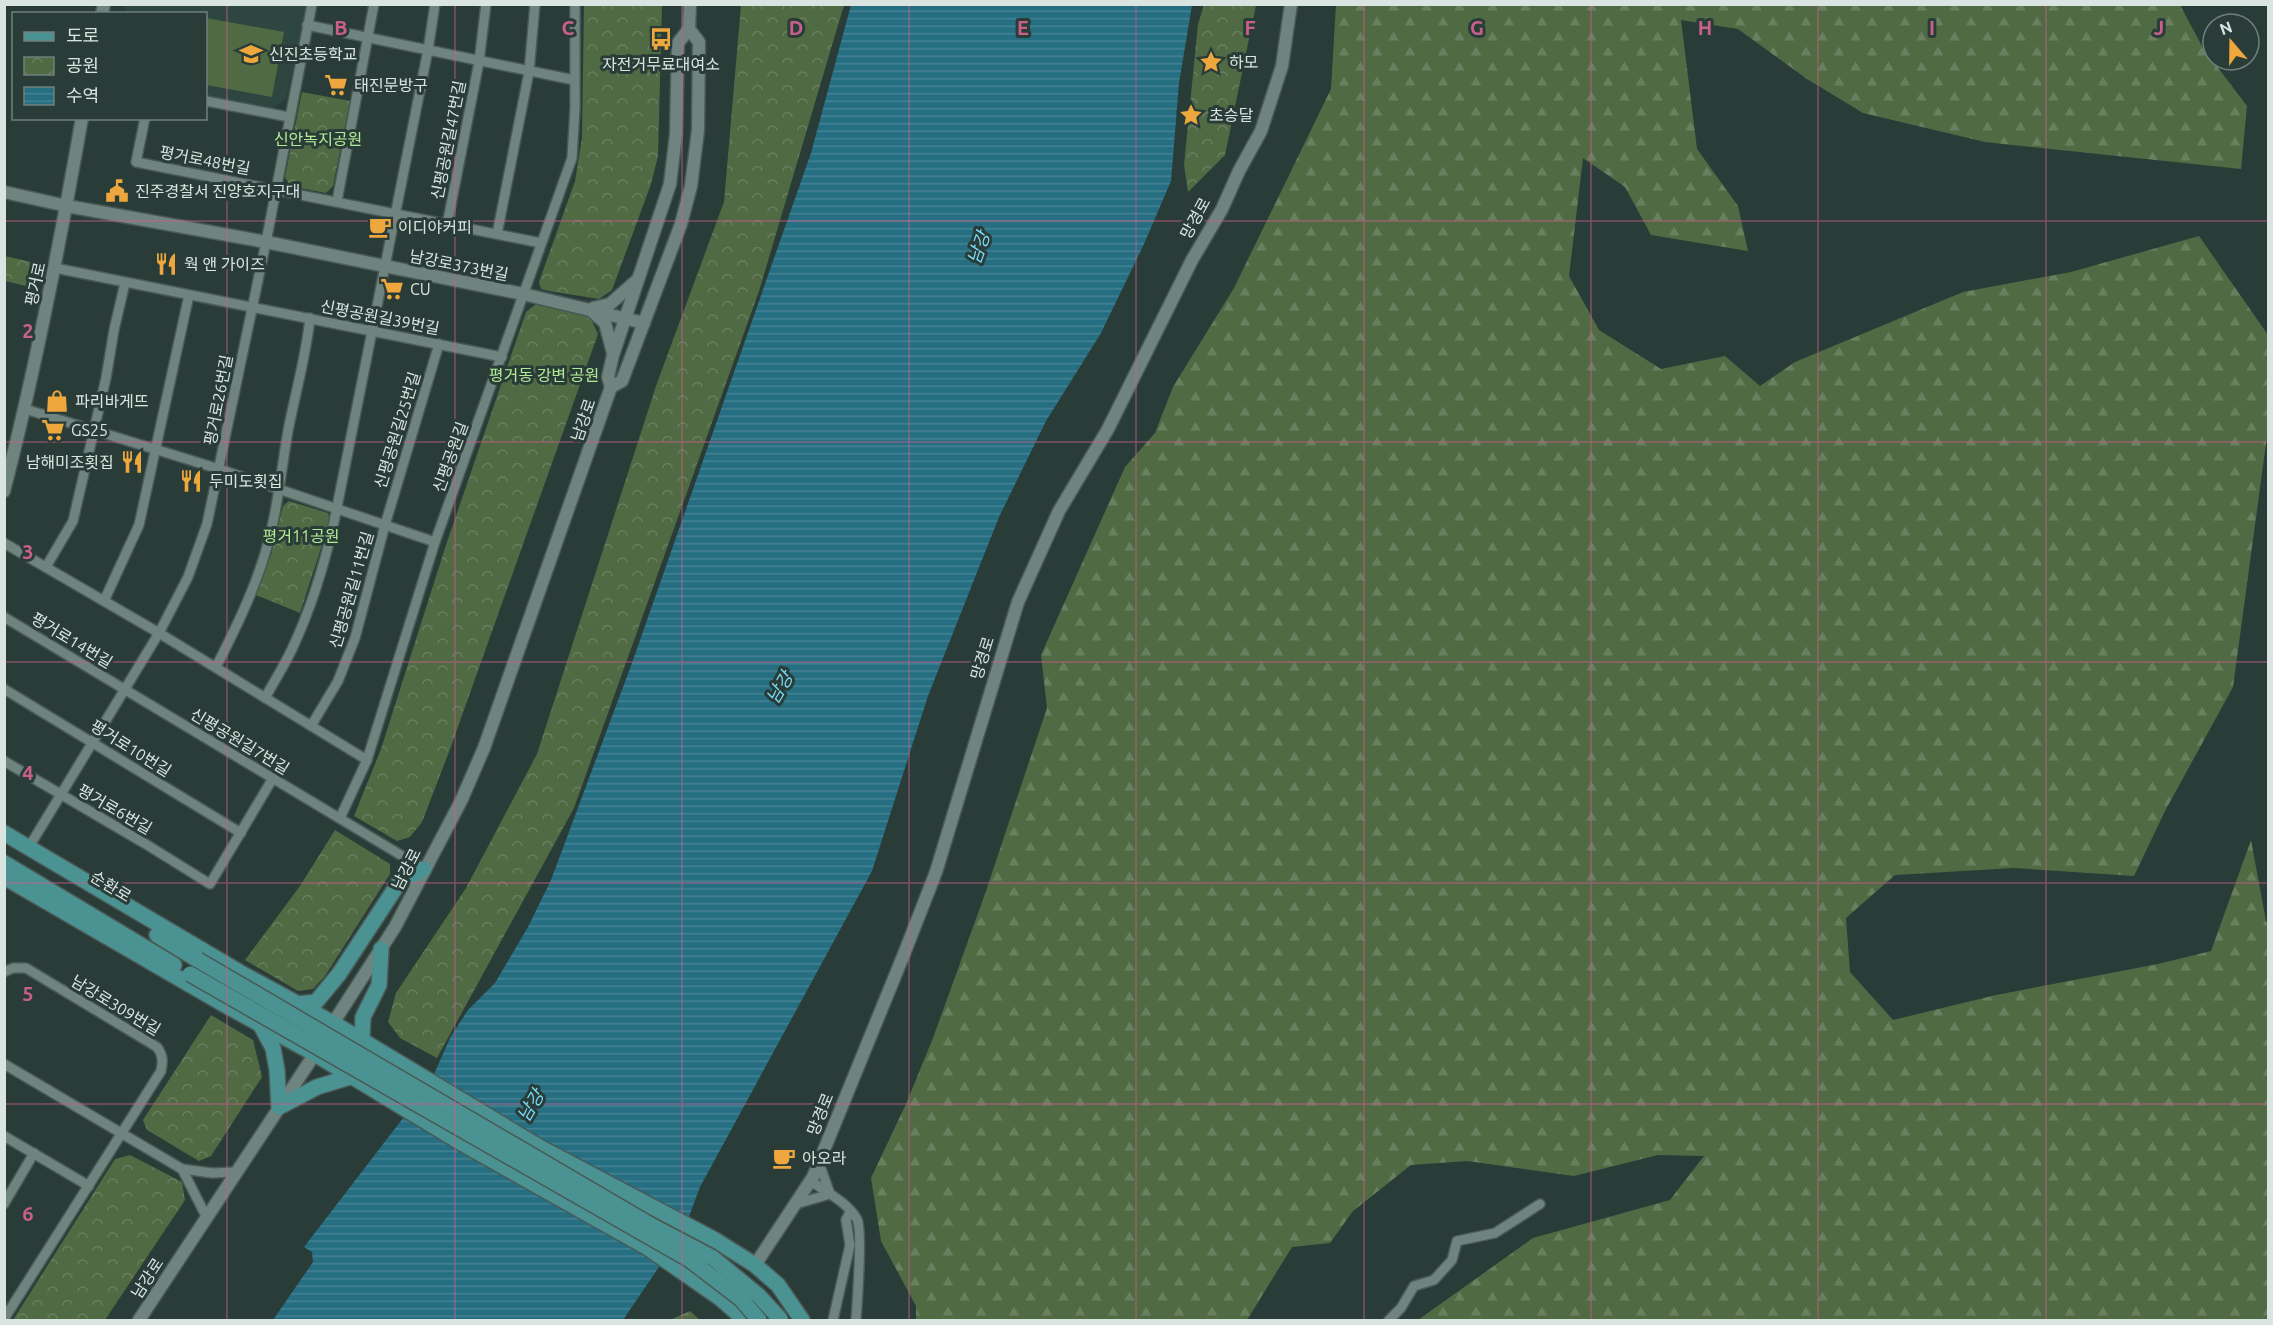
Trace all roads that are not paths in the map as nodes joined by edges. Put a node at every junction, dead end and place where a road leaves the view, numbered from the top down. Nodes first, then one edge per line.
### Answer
1 (312, 4) edge
2 (374, 4) edge
3 (435, 4) edge
4 (486, 4) edge
5 (535, 4) edge
6 (575, 4) edge
7 (690, 4) edge
8 (1291, 4) edge
9 (307, 25) junction
10 (689, 29) junction
11 (368, 37) junction
12 (428, 50) junction
13 (479, 62) junction
14 (529, 72) junction
15 (574, 80) junction
16 (207, 101) edge
17 (289, 117) junction
18 (82, 120) edge
19 (145, 120) edge
20 (275, 189) junction
21 (4, 192) edge
22 (337, 201) junction
23 (67, 206) junction
24 (395, 213) junction
25 (447, 225) junction
26 (497, 234) junction
27 (266, 242) junction
28 (541, 243) junction
29 (384, 267) junction
30 (55, 268) junction
31 (637, 280) junction
32 (125, 284) junction
33 (523, 294) junction
34 (189, 295) junction
35 (252, 307) junction
36 (589, 309) junction
37 (625, 317) junction
38 (310, 318) junction
39 (644, 323) junction
40 (371, 331) junction
41 (439, 344) junction
42 (613, 355) junction
43 (502, 357) junction
44 (611, 387) junction
45 (25, 409) junction
46 (94, 430) junction
47 (155, 449) junction
48 (219, 469) junction
49 (280, 490) junction
50 (4, 491) edge
51 (337, 510) junction
52 (385, 525) junction
53 (435, 542) junction
54 (4, 543) edge
55 (46, 567) junction
56 (104, 601) junction
57 (4, 617) edge
58 (159, 633) junction
59 (216, 668) junction
60 (4, 689) edge
61 (125, 689) junction
62 (265, 698) junction
63 (311, 726) junction
64 (93, 742) junction
65 (367, 760) junction
66 (4, 761) edge
67 (273, 778) junction
68 (61, 794) junction
69 (340, 818) junction
70 (4, 833) edge
71 (241, 833) junction
72 (4, 842) edge
73 (29, 846) junction
74 (4, 862) edge
75 (424, 870) junction
76 (4, 877) edge
77 (381, 949) junction
78 (4, 972) edge
79 (298, 1004) junction
80 (260, 1023) junction
81 (333, 1023) junction
82 (362, 1041) junction
83 (315, 1054) junction
84 (4, 1064) edge
85 (350, 1077) junction
86 (279, 1107) junction
87 (123, 1133) junction
88 (4, 1136) edge
89 (34, 1153) junction
90 (819, 1163) junction
91 (182, 1169) junction
92 (236, 1172) junction
93 (810, 1181) junction
94 (89, 1186) junction
95 (830, 1194) junction
96 (796, 1203) junction
97 (4, 1204) edge
98 (1540, 1204) dead end
99 (850, 1212) junction
100 (206, 1216) junction
101 (756, 1265) junction
102 (720, 1298) junction
103 (6, 1313) edge
104 (139, 1320) edge
105 (745, 1320) edge
106 (759, 1320) edge
107 (781, 1320) edge
108 (802, 1320) edge
109 (833, 1320) edge
110 (856, 1320) edge
111 (1389, 1320) edge

1 - 9 street
2 - 11 street
3 - 12 street
4 - 13 street, 신평공원길47번길
5 - 14 street
6 - 15 street, 신평공원길
7 - 10 street, 남강로
8 - 90 street, 망경로
9 - 11 street
9 - 17 street
10 - 31 street, 남강로
10 - 39 street, 남강로
11 - 12 street
11 - 22 street
12 - 13 street
12 - 24 street
13 - 14 street
13 - 25 street, 신평공원길47번길
14 - 15 street
14 - 26 street
15 - 28 street, 신평공원길
16 - 17 street
17 - 20 street
18 - 23 street, 평거로
19 - 20 street, 평거로48번길
20 - 22 street, 신평공원길47번길
20 - 27 street, 평거로26번길
21 - 23 street, 남강로373번길
22 - 24 street, 신평공원길47번길
23 - 27 street, 남강로373번길
23 - 30 street, 평거로
24 - 25 street, 신평공원길47번길
24 - 29 street
25 - 26 street, 신평공원길47번길
26 - 28 street, 신평공원길47번길
27 - 29 street, 남강로373번길
27 - 35 street, 평거로26번길
28 - 33 street, 신평공원길
29 - 33 street, 남강로373번길
29 - 40 street
30 - 32 street, 신평공원길39번길
30 - 45 street, 평거로
31 - 36 street
31 - 37 street, 남강로
32 - 34 street, 신평공원길39번길
32 - 46 street
33 - 36 street, 남강로373번길
33 - 43 street, 신평공원길
34 - 35 street, 신평공원길39번길
34 - 47 street
35 - 38 street, 신평공원길39번길
35 - 48 street, 평거로26번길
36 - 37 street, 남강로373번길
36 - 42 street
37 - 39 street, 남강로373번길
37 - 42 street, 남강로
38 - 40 street, 신평공원길39번길
38 - 49 street
39 - 44 street, 남강로
40 - 41 street, 신평공원길39번길
40 - 51 street
41 - 43 street, 신평공원길39번길
41 - 52 street, 신평공원길25번길
42 - 44 street, 남강로
43 - 53 street, 신평공원길
44 - 75 street, 남강로
45 - 46 street, 평거로26번길
45 - 50 street, 평거로
46 - 47 street, 평거로26번길
46 - 55 street
47 - 48 street, 평거로26번길
47 - 56 street
48 - 49 street
48 - 58 street
49 - 51 street
49 - 59 street
51 - 52 street
51 - 62 street, 신평공원길11번길
52 - 53 street
52 - 63 street, 신평공원길11번길
53 - 65 street, 신평공원길
54 - 55 street
55 - 56 street
56 - 58 street
57 - 61 street, 평거로14번길
58 - 59 street
58 - 61 street
59 - 62 street
60 - 64 street, 평거로10번길
61 - 64 street
61 - 67 street, 신평공원길7번길
62 - 63 street
63 - 65 street
64 - 68 street
64 - 71 street, 평거로10번길
65 - 69 street, 신평공원길
66 - 68 street, 평거로6번길
67 - 69 street, 신평공원길7번길
67 - 71 street
68 - 71 street, 평거로6번길
68 - 73 street
69 - 75 street
70 - 73 main road
72 - 107 main road, 순환로, bridge
73 - 79 main road
74 - 106 main road, bridge
75 - 77 street, 남강로
75 - 79 main road
76 - 80 main road
77 - 81 street, 남강로
77 - 82 main road
78 - 87 street, 남강로309번길
79 - 81 main road
80 - 83 main road
80 - 86 main road
81 - 82 main road
81 - 83 street, 남강로
82 - 101 main road
83 - 85 main road
83 - 86 street, 남강로
84 - 87 street
85 - 86 main road
85 - 102 main road
86 - 92 street, 남강로
87 - 91 street
87 - 94 street, 남강로309번길
88 - 89 street
89 - 94 street
89 - 97 street
90 - 93 street, 망경로
90 - 95 street
91 - 92 street
91 - 100 street
92 - 100 street, 남강로
93 - 95 street
93 - 96 street, 망경로
94 - 103 street, 남강로309번길
95 - 96 street
95 - 99 street
96 - 101 street, 망경로
98 - 111 street
99 - 109 street
99 - 110 street
100 - 104 street, 남강로
101 - 102 main road
101 - 108 main road
102 - 105 main road

